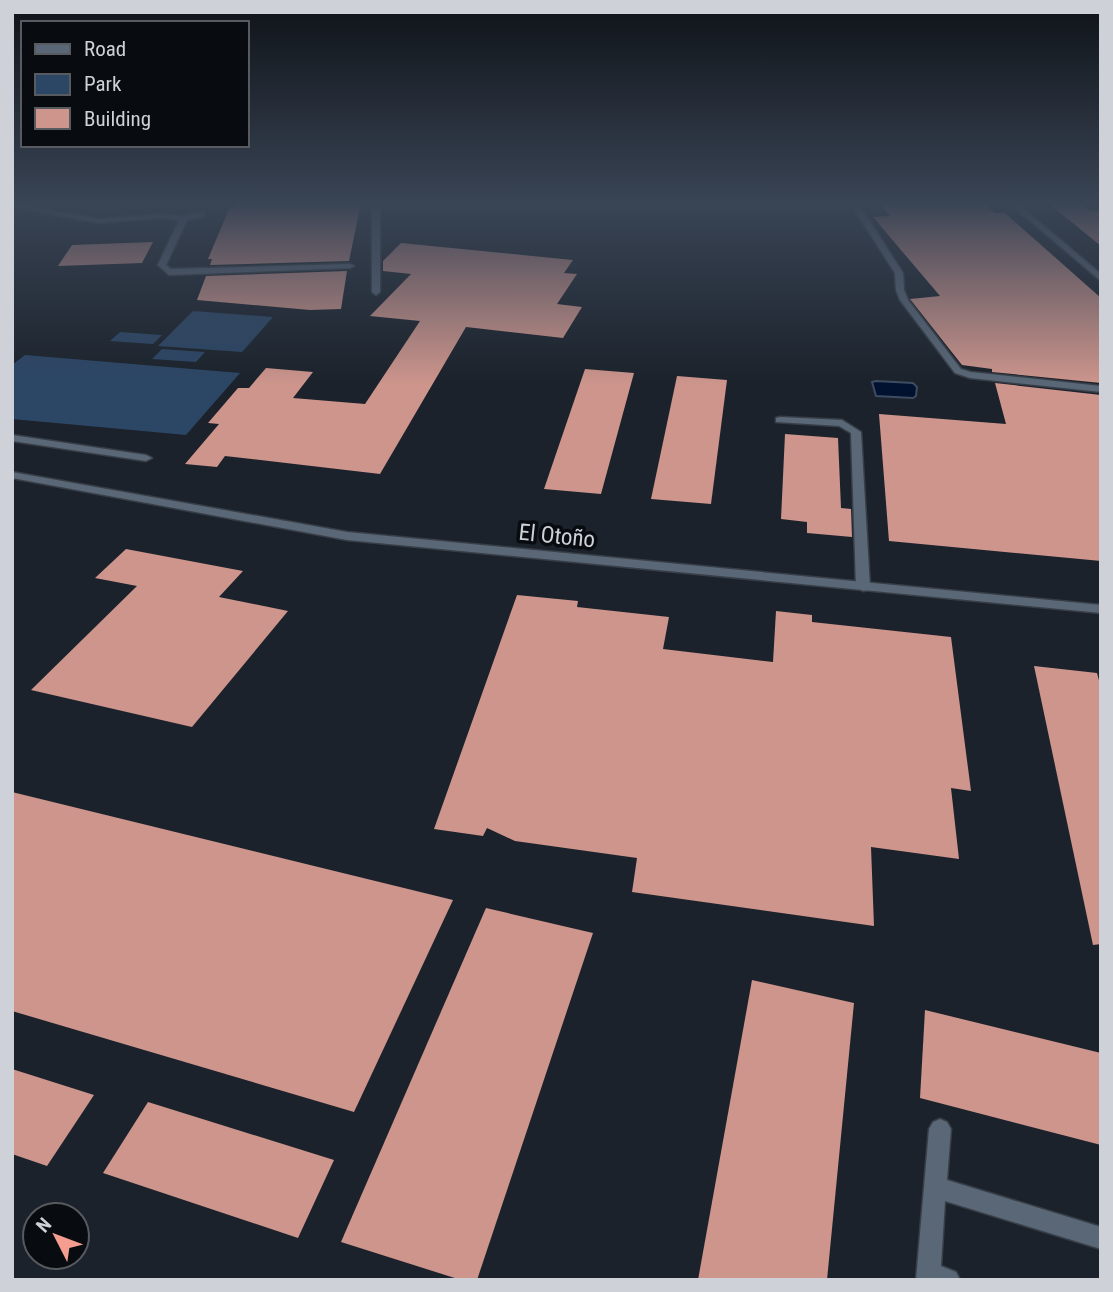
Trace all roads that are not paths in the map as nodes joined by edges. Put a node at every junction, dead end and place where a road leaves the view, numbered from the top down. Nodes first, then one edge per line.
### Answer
1 (163, 263) edge
2 (376, 263) edge
3 (893, 263) edge
4 (1083, 263) edge
5 (351, 266) dead end
6 (1101, 279) edge
7 (376, 292) dead end
8 (1101, 389) edge
9 (780, 420) dead end
10 (12, 438) edge
11 (146, 458) dead end
12 (12, 475) edge
13 (863, 587) junction
14 (1101, 609) edge
15 (940, 1129) dead end
16 (936, 1187) junction
17 (1101, 1238) edge
18 (935, 1278) edge

1 - 5 street
2 - 7 street
3 - 8 street
4 - 6 street
9 - 13 street
10 - 11 street
12 - 13 street, El Otoño
13 - 14 street, El Otoño
15 - 16 street
16 - 17 street
16 - 18 street

